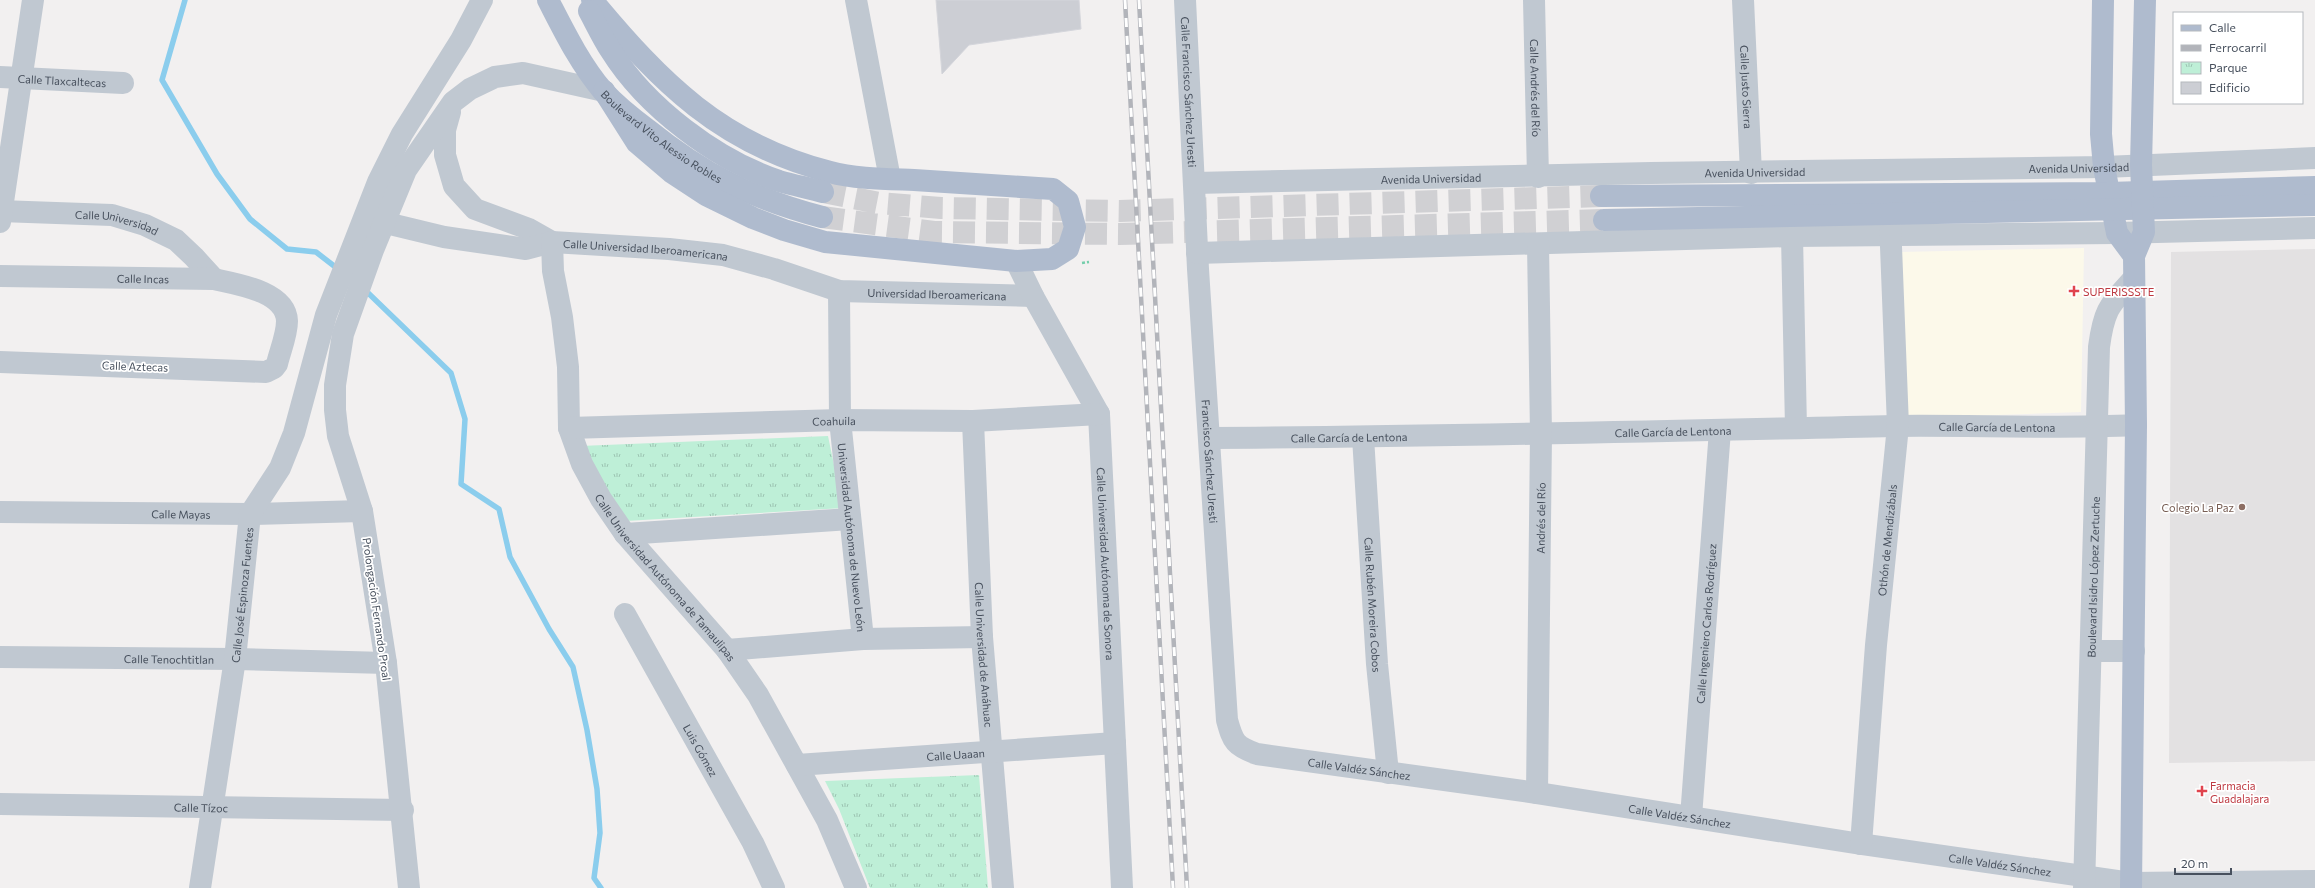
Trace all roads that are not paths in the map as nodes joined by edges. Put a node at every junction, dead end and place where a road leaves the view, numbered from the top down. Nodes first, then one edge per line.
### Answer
1 (33, 0) edge
2 (482, 0) edge
3 (548, 0) edge
4 (584, 0) edge
5 (592, 0) edge
6 (856, 0) edge
7 (1185, 0) edge
8 (1534, 0) edge
9 (1743, 0) edge
10 (2103, 0) edge
11 (2145, 0) edge
12 (0, 78) edge
13 (22, 78) junction
14 (123, 83) dead end
15 (604, 91) junction
16 (452, 102) junction
17 (2315, 158) edge
18 (2141, 164) junction
19 (2104, 167) junction
20 (1751, 173) junction
21 (1538, 177) junction
22 (890, 179) junction
23 (1195, 183) junction
24 (2315, 186) edge
25 (823, 192) tunnel mouth
26 (1601, 196) tunnel mouth
27 (2143, 200) junction
28 (2110, 201) junction
29 (2315, 205) edge
30 (1889, 214) junction
31 (0, 215) edge
32 (822, 217) tunnel mouth
33 (1604, 220) tunnel mouth
34 (386, 223) junction
35 (2315, 228) edge
36 (2144, 232) junction
37 (2117, 233) junction
38 (1891, 235) junction
39 (1792, 236) junction
40 (552, 242) junction
41 (1538, 244) junction
42 (1197, 253) junction
43 (2134, 256) junction
44 (1016, 261) junction
45 (0, 276) edge
46 (2134, 278) junction
47 (214, 279) junction
48 (840, 291) junction
49 (1033, 296) junction
50 (0, 362) edge
51 (270, 371) joint
52 (1099, 414) junction
53 (840, 420) junction
54 (973, 421) junction
55 (2136, 425) junction
56 (1898, 426) junction
57 (2097, 427) junction
58 (569, 428) junction
59 (1796, 428) junction
60 (1720, 430) junction
61 (1541, 434) junction
62 (1363, 437) junction
63 (1209, 438) junction
64 (362, 511) junction
65 (0, 512) edge
66 (250, 514) junction
67 (850, 519) junction
68 (626, 534) junction
69 (625, 614) dead end
70 (982, 637) junction
71 (864, 640) junction
72 (728, 650) junction
73 (2090, 651) junction
74 (2134, 651) junction
75 (0, 657) edge
76 (235, 659) junction
77 (386, 663) junction
78 (1232, 740) joint
79 (1115, 743) junction
80 (992, 751) junction
81 (797, 765) junction
82 (1388, 772) junction
83 (1538, 793) junction
84 (0, 804) edge
85 (211, 807) junction
86 (403, 810) junction
87 (1690, 817) junction
88 (1861, 844) junction
89 (2315, 881) edge
90 (2084, 882) edge
91 (2131, 886) edge
92 (200, 888) edge
93 (409, 888) edge
94 (774, 888) edge
95 (856, 888) edge
96 (1003, 888) edge
97 (1122, 888) edge

1 - 13 street
2 - 66 street, Calle José Espinoza Fuentes
3 - 15 main road, Boulevard Vito Alessio Robles
4 - 25 main road, Boulevard Vito Alessio Robles
5 - 22 main road
6 - 22 street
7 - 23 street, Calle Francisco Sánchez Uresti
8 - 21 street, Calle Andrés del Río
9 - 20 street, Calle Justo Sierra
10 - 19 main road
11 - 18 main road
12 - 13 street, Calle Tlaxcaltecas
13 - 14 street, Calle Tlaxcaltecas
13 - 31 street
15 - 16 street
15 - 32 main road, Boulevard Vito Alessio Robles
15 - 44 main road
16 - 34 street, Prolongación Fernando Proal
16 - 40 street, Calle Universidad Iberoamericana
17 - 18 street, Avenida Universidad
18 - 19 street, Avenida Universidad
18 - 27 main road
19 - 20 street, Avenida Universidad
19 - 28 main road
20 - 21 street, Avenida Universidad
21 - 23 street, Avenida Universidad
22 - 44 main road
23 - 42 street, Francisco Sánchez Uresti
24 - 27 main road, Avenida Universidad
26 - 28 main road, Avenida Universidad
27 - 28 main road, Avenida Universidad
27 - 29 main road, Avenida Universidad
27 - 36 main road
28 - 30 main road, Avenida Universidad
28 - 37 main road
30 - 33 main road, Avenida Universidad
30 - 38 street, Othón de Mendizábals
31 - 47 street, Calle Universidad
34 - 40 street
34 - 64 street, Prolongación Fernando Proal
35 - 36 street
36 - 37 street
36 - 43 main road
37 - 38 street
37 - 43 main road
38 - 39 street
38 - 56 street, Othón de Mendizábals
39 - 41 street
39 - 59 street
40 - 48 street, Calle Universidad Iberoamericana
40 - 58 street, Calle Universidad Autónoma de Tamaulipas
41 - 42 street
41 - 61 street, Andrés del Río
42 - 63 street, Francisco Sánchez Uresti
43 - 46 main road
44 - 49 street, Calle Universidad Autónoma de Sonora
45 - 47 street, Calle Incas
46 - 55 main road
46 - 57 street, Boulevard Isidro López Zertuche
47 - 51 street, Calle Incas
48 - 49 street, Universidad Iberoamericana
48 - 53 street, Universidad Autónoma de Nuevo León
49 - 52 street, Calle Universidad Autónoma de Sonora
50 - 51 street, Calle Aztecas
52 - 54 street, Coahuila
52 - 79 street, Calle Universidad Autónoma de Sonora
53 - 54 street, Coahuila
53 - 58 street, Coahuila
53 - 67 street, Universidad Autónoma de Nuevo León
54 - 70 street, Calle Universidad de Anáhuac
55 - 57 street, Calle García de Lentona
55 - 74 main road
56 - 57 street, Calle García de Lentona
56 - 59 street, Calle García de Lentona
56 - 88 street, Othón de Mendizábals
57 - 73 street, Boulevard Isidro López Zertuche
58 - 68 street, Calle Universidad Autónoma de Tamaulipas
59 - 60 street, Calle García de Lentona
60 - 61 street, Calle García de Lentona
60 - 87 street, Calle Ingeniero Carlos Rodríguez
61 - 62 street, Calle García de Lentona
61 - 83 street, Andrés del Río
62 - 63 street, Calle García de Lentona
62 - 82 street, Calle Rubén Moreira Cobos
63 - 78 street, Francisco Sánchez Uresti
64 - 66 street, Calle Mayas
64 - 77 street, Prolongación Fernando Proal
65 - 66 street, Calle Mayas
66 - 76 street, Calle José Espinoza Fuentes
67 - 68 street
67 - 71 street, Universidad Autónoma de Nuevo León
68 - 72 street, Calle Universidad Autónoma de Tamaulipas
69 - 94 street, Luis Gómez
70 - 71 street
70 - 80 street, Calle Universidad de Anáhuac
71 - 72 street
72 - 81 street, Calle Universidad Autónoma de Tamaulipas
73 - 74 street
73 - 90 street, Boulevard Isidro López Zertuche
74 - 91 main road
75 - 76 street, Calle Tenochtitlan
76 - 77 street, Calle Tenochtitlan
76 - 85 street, Calle José Espinoza Fuentes
77 - 86 street, Prolongación Fernando Proal
78 - 82 street, Calle Valdéz Sánchez
79 - 80 street, Calle Uaaan
79 - 97 street, Calle Universidad Autónoma de Sonora
80 - 81 street, Calle Uaaan
80 - 96 street, Calle Universidad de Anáhuac
81 - 95 street, Calle Universidad Autónoma de Tamaulipas
82 - 83 street, Calle Valdéz Sánchez
83 - 87 street, Calle Valdéz Sánchez
84 - 85 street, Calle Tízoc
85 - 86 street, Calle Tízoc
85 - 92 street, Calle José Espinoza Fuentes
86 - 93 street, Prolongación Fernando Proal
87 - 88 street, Calle Valdéz Sánchez
88 - 90 street, Calle Valdéz Sánchez
89 - 91 street, Calle Valdéz Sánchez
90 - 91 street, Calle Valdéz Sánchez

